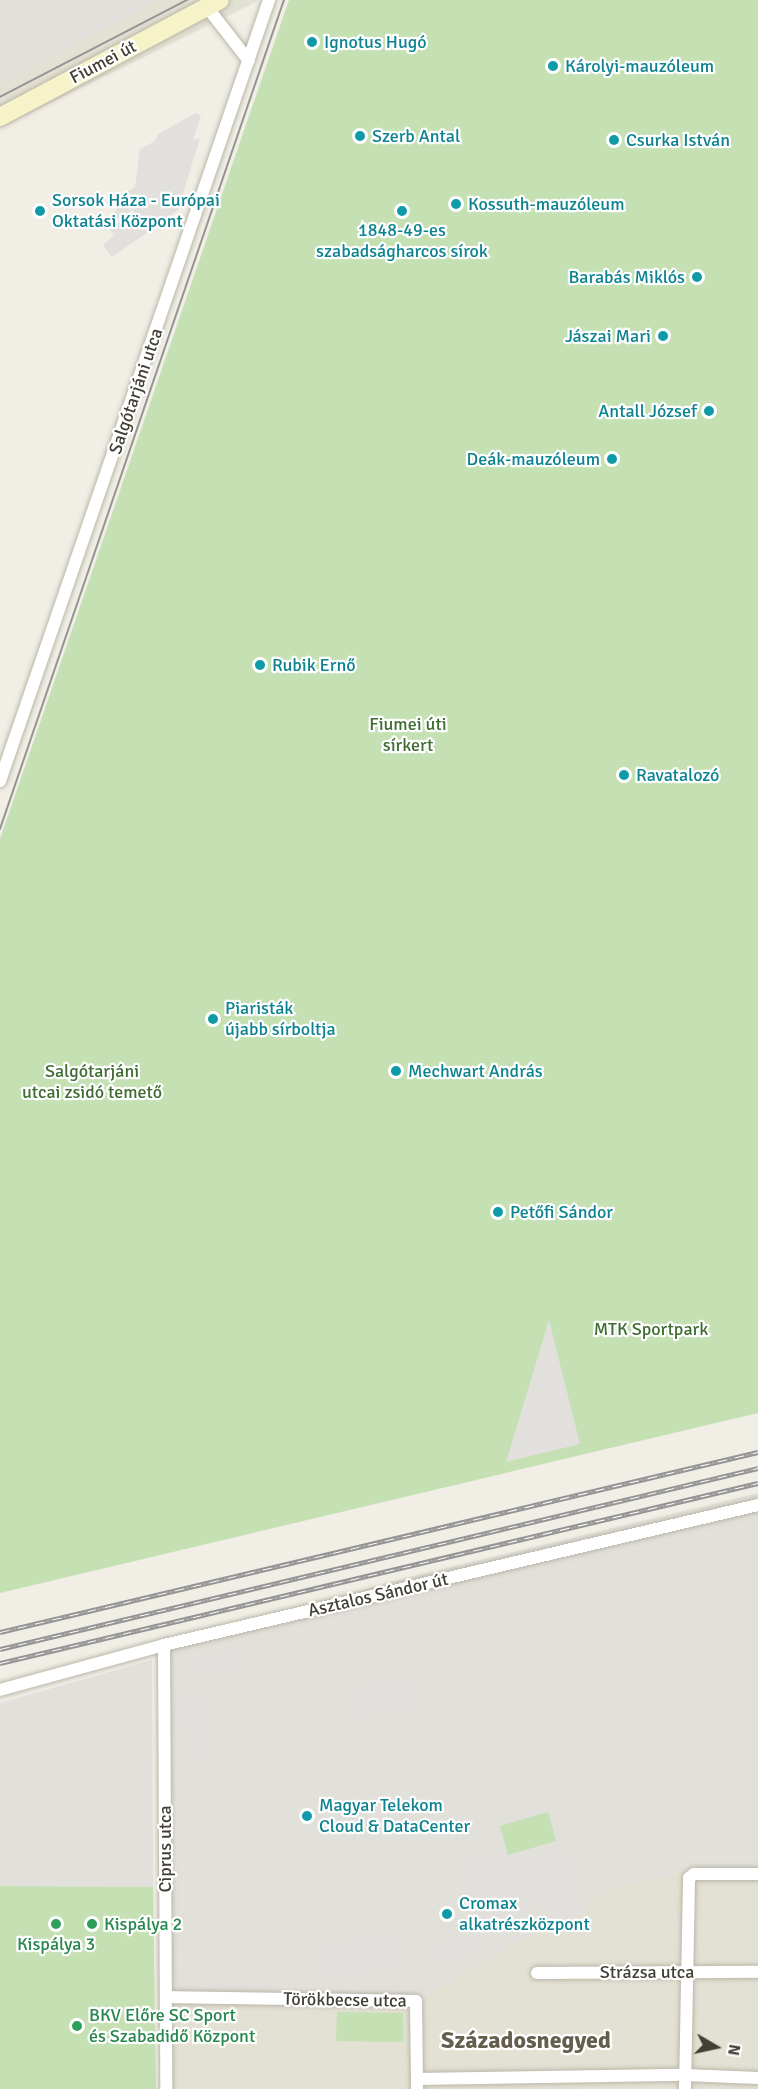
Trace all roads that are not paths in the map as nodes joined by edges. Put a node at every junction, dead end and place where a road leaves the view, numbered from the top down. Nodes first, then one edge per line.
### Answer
1 (268, 0) edge
2 (214, 3) edge
3 (249, 61) junction
4 (0, 117) edge
5 (0, 781) edge
6 (758, 1505) edge
7 (164, 1645) junction
8 (0, 1690) edge
9 (758, 1874) edge
10 (685, 1972) junction
11 (758, 1972) edge
12 (537, 1973) dead end
13 (166, 1997) junction
14 (685, 2075) junction
15 (758, 2078) edge
16 (417, 2084) edge
17 (166, 2089) edge
18 (685, 2089) edge

1 - 3 street, Salgótarjáni utca
2 - 3 street, Fiumei út
2 - 4 main road, Fiumei út
3 - 5 street, Salgótarjáni utca
6 - 7 street, Asztalos Sándor út
7 - 8 street, Asztalos Sándor út
7 - 13 street, Ciprus utca
9 - 10 street
10 - 11 street, Strázsa utca
10 - 12 street, Strázsa utca
10 - 14 street
13 - 16 street, Törökbecse utca
13 - 17 street, Ciprus utca
14 - 15 street
14 - 16 street
14 - 18 street

